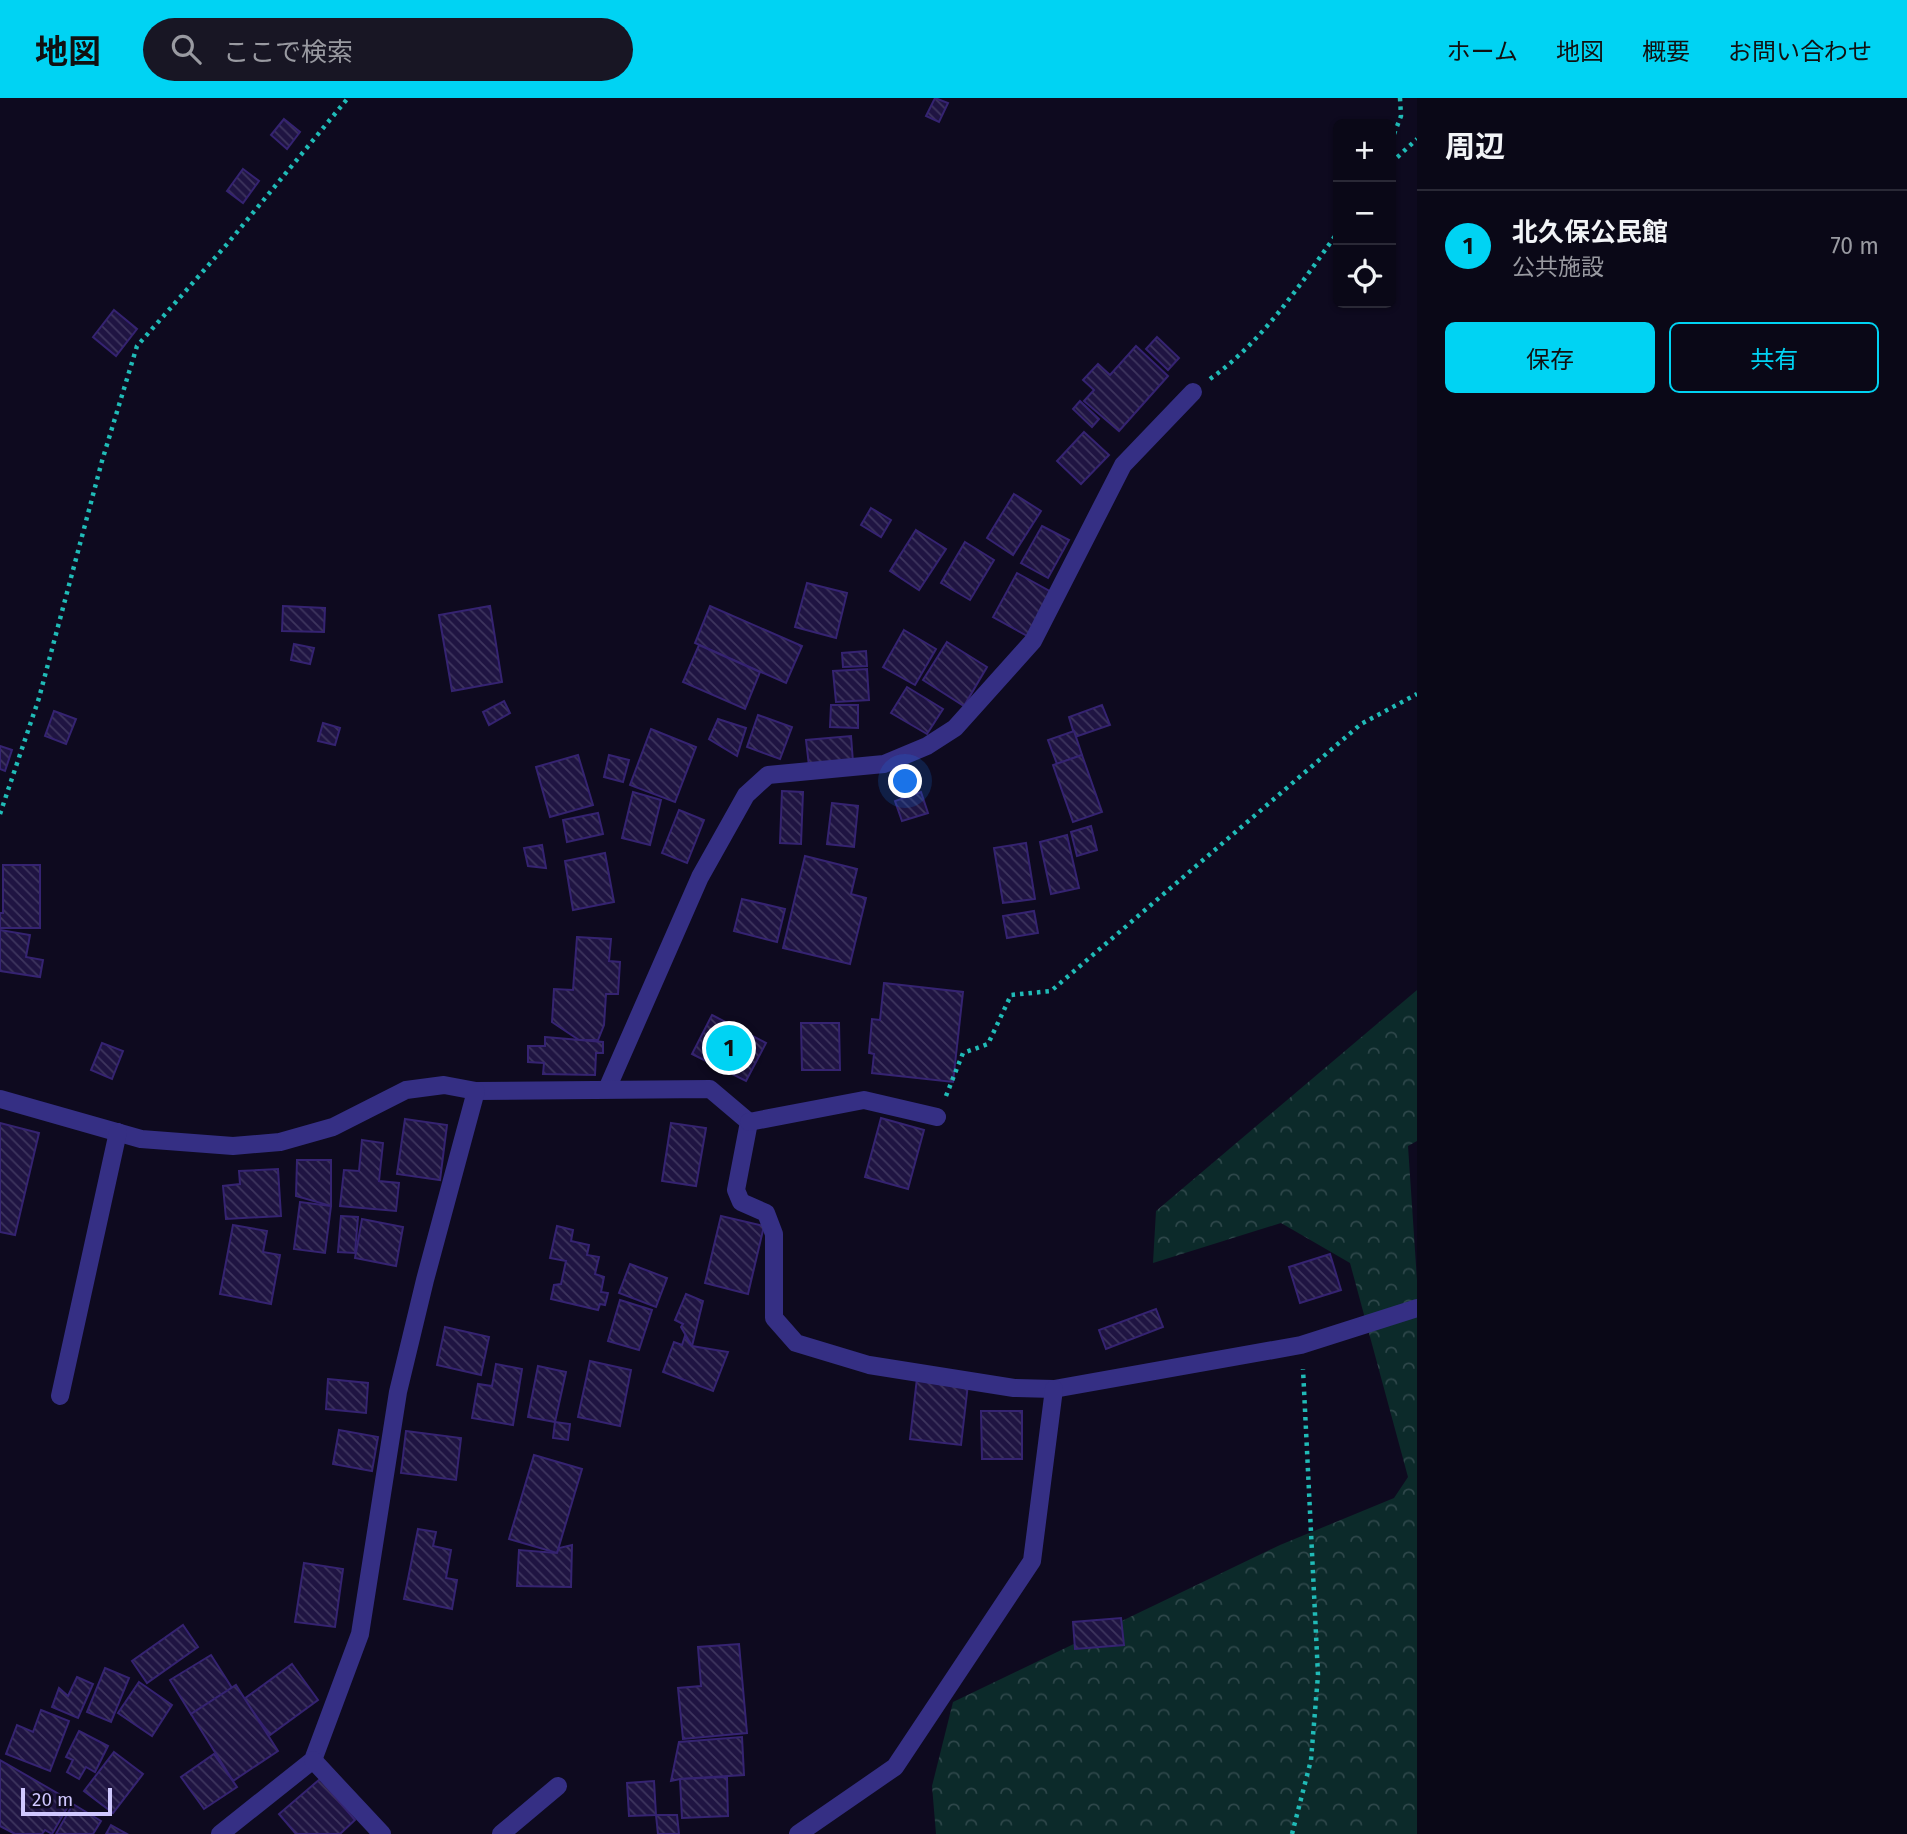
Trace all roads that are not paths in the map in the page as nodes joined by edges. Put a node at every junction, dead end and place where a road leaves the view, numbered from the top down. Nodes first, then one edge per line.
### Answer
1 (1192, 392) road end
2 (607, 1089) junction
3 (476, 1091) junction
4 (0, 1099) edge
5 (937, 1117) road end
6 (749, 1122) junction
7 (118, 1132) junction
8 (1417, 1308) edge
9 (1054, 1389) junction
10 (60, 1396) dead end
11 (313, 1760) junction
12 (558, 1786) dead end
13 (240, 1829) edge
14 (220, 1834) edge
15 (382, 1834) edge
16 (501, 1834) edge
17 (799, 1834) edge

1 - 2 street
2 - 3 street
2 - 6 street
3 - 7 street
3 - 11 street
4 - 7 street
5 - 6 street
6 - 9 street
7 - 10 street
8 - 9 street
9 - 17 street
11 - 13 street
11 - 15 street
12 - 16 street
13 - 14 street

